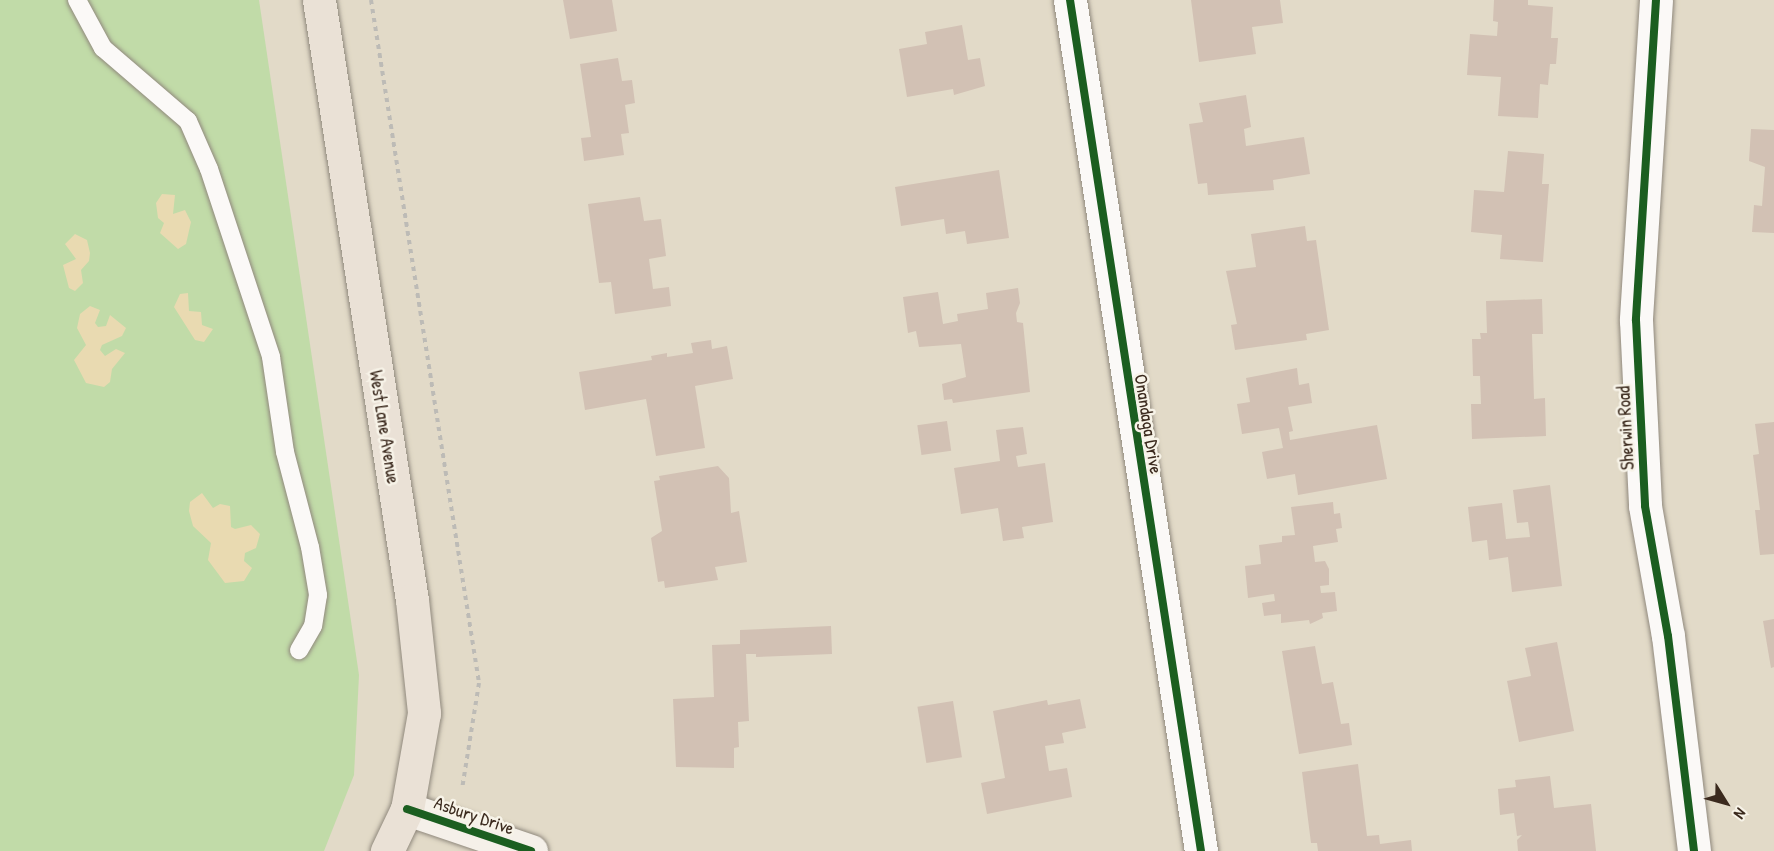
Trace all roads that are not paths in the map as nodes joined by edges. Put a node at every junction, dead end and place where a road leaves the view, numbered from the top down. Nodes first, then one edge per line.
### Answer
1 (77, 0) edge
2 (319, 0) edge
3 (1070, 0) edge
4 (1656, 0) edge
5 (299, 650) dead end
6 (407, 809) junction
7 (387, 851) edge
8 (531, 851) edge
9 (1201, 851) edge
10 (1694, 851) edge

1 - 5 lane
2 - 6 main road, West Lane Avenue
3 - 9 street, Onandaga Drive
4 - 10 street, Sherwin Road
6 - 7 main road, West Lane Avenue
6 - 8 street, Asbury Drive

